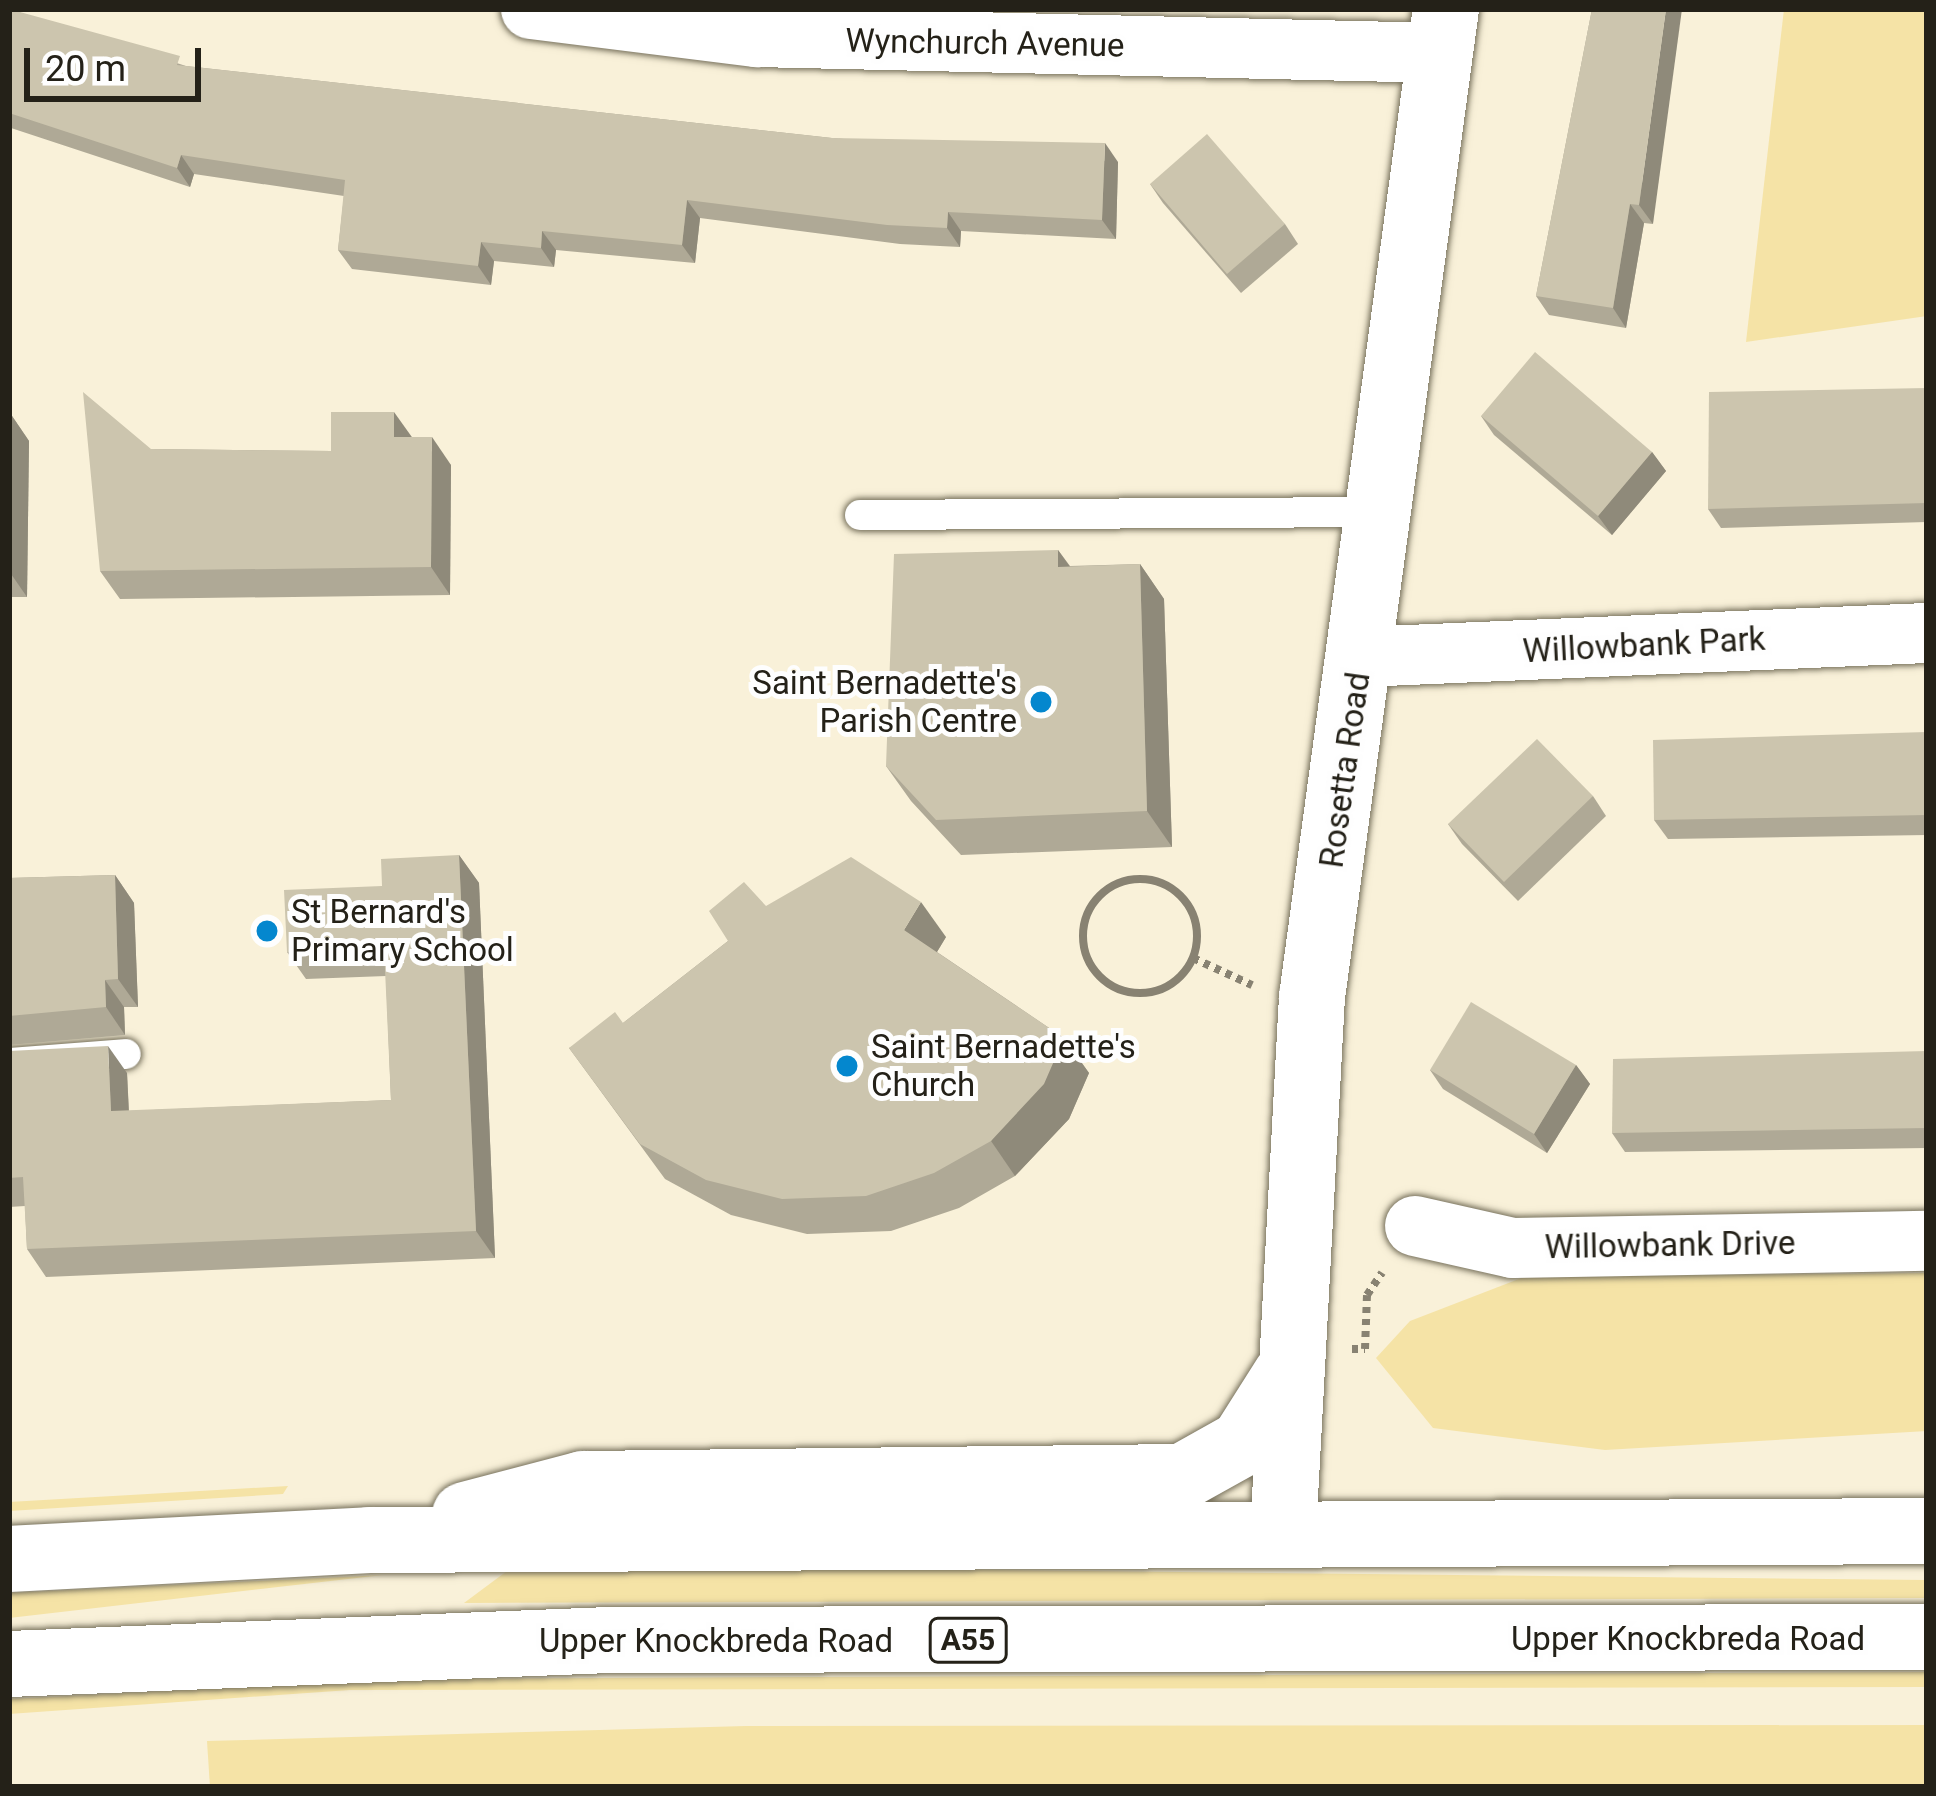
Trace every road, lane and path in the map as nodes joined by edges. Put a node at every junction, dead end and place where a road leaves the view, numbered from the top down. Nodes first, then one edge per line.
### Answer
1 (531, 9) edge
2 (1443, 31) edge
3 (1379, 512) junction
4 (860, 515) dead end
5 (1927, 633) edge
6 (1361, 657) junction
7 (1124, 880) joint
8 (126, 1054) dead end
9 (9, 1063) edge
10 (1415, 1226) dead end
11 (1927, 1241) edge
12 (1367, 1295) dead end
13 (1365, 1348) dead end
14 (1286, 1375) junction
15 (1927, 1531) edge
16 (1282, 1534) junction
17 (369, 1540) junction
18 (9, 1559) edge
19 (1927, 1637) edge
20 (9, 1664) edge

1 - 2 street, Wynchurch Avenue
2 - 3 main road, Rosetta Road
3 - 4 lane
3 - 6 main road, Rosetta Road
5 - 6 street, Willowbank Park
6 - 14 main road, Rosetta Road
7 - 7 path
8 - 9 lane
10 - 11 street, Willowbank Drive
12 - 13 path
14 - 16 main road, Rosetta Road
14 - 17 main road
15 - 16 main road
16 - 17 main road
17 - 18 main road
19 - 20 main road, Upper Knockbreda Road / A55

